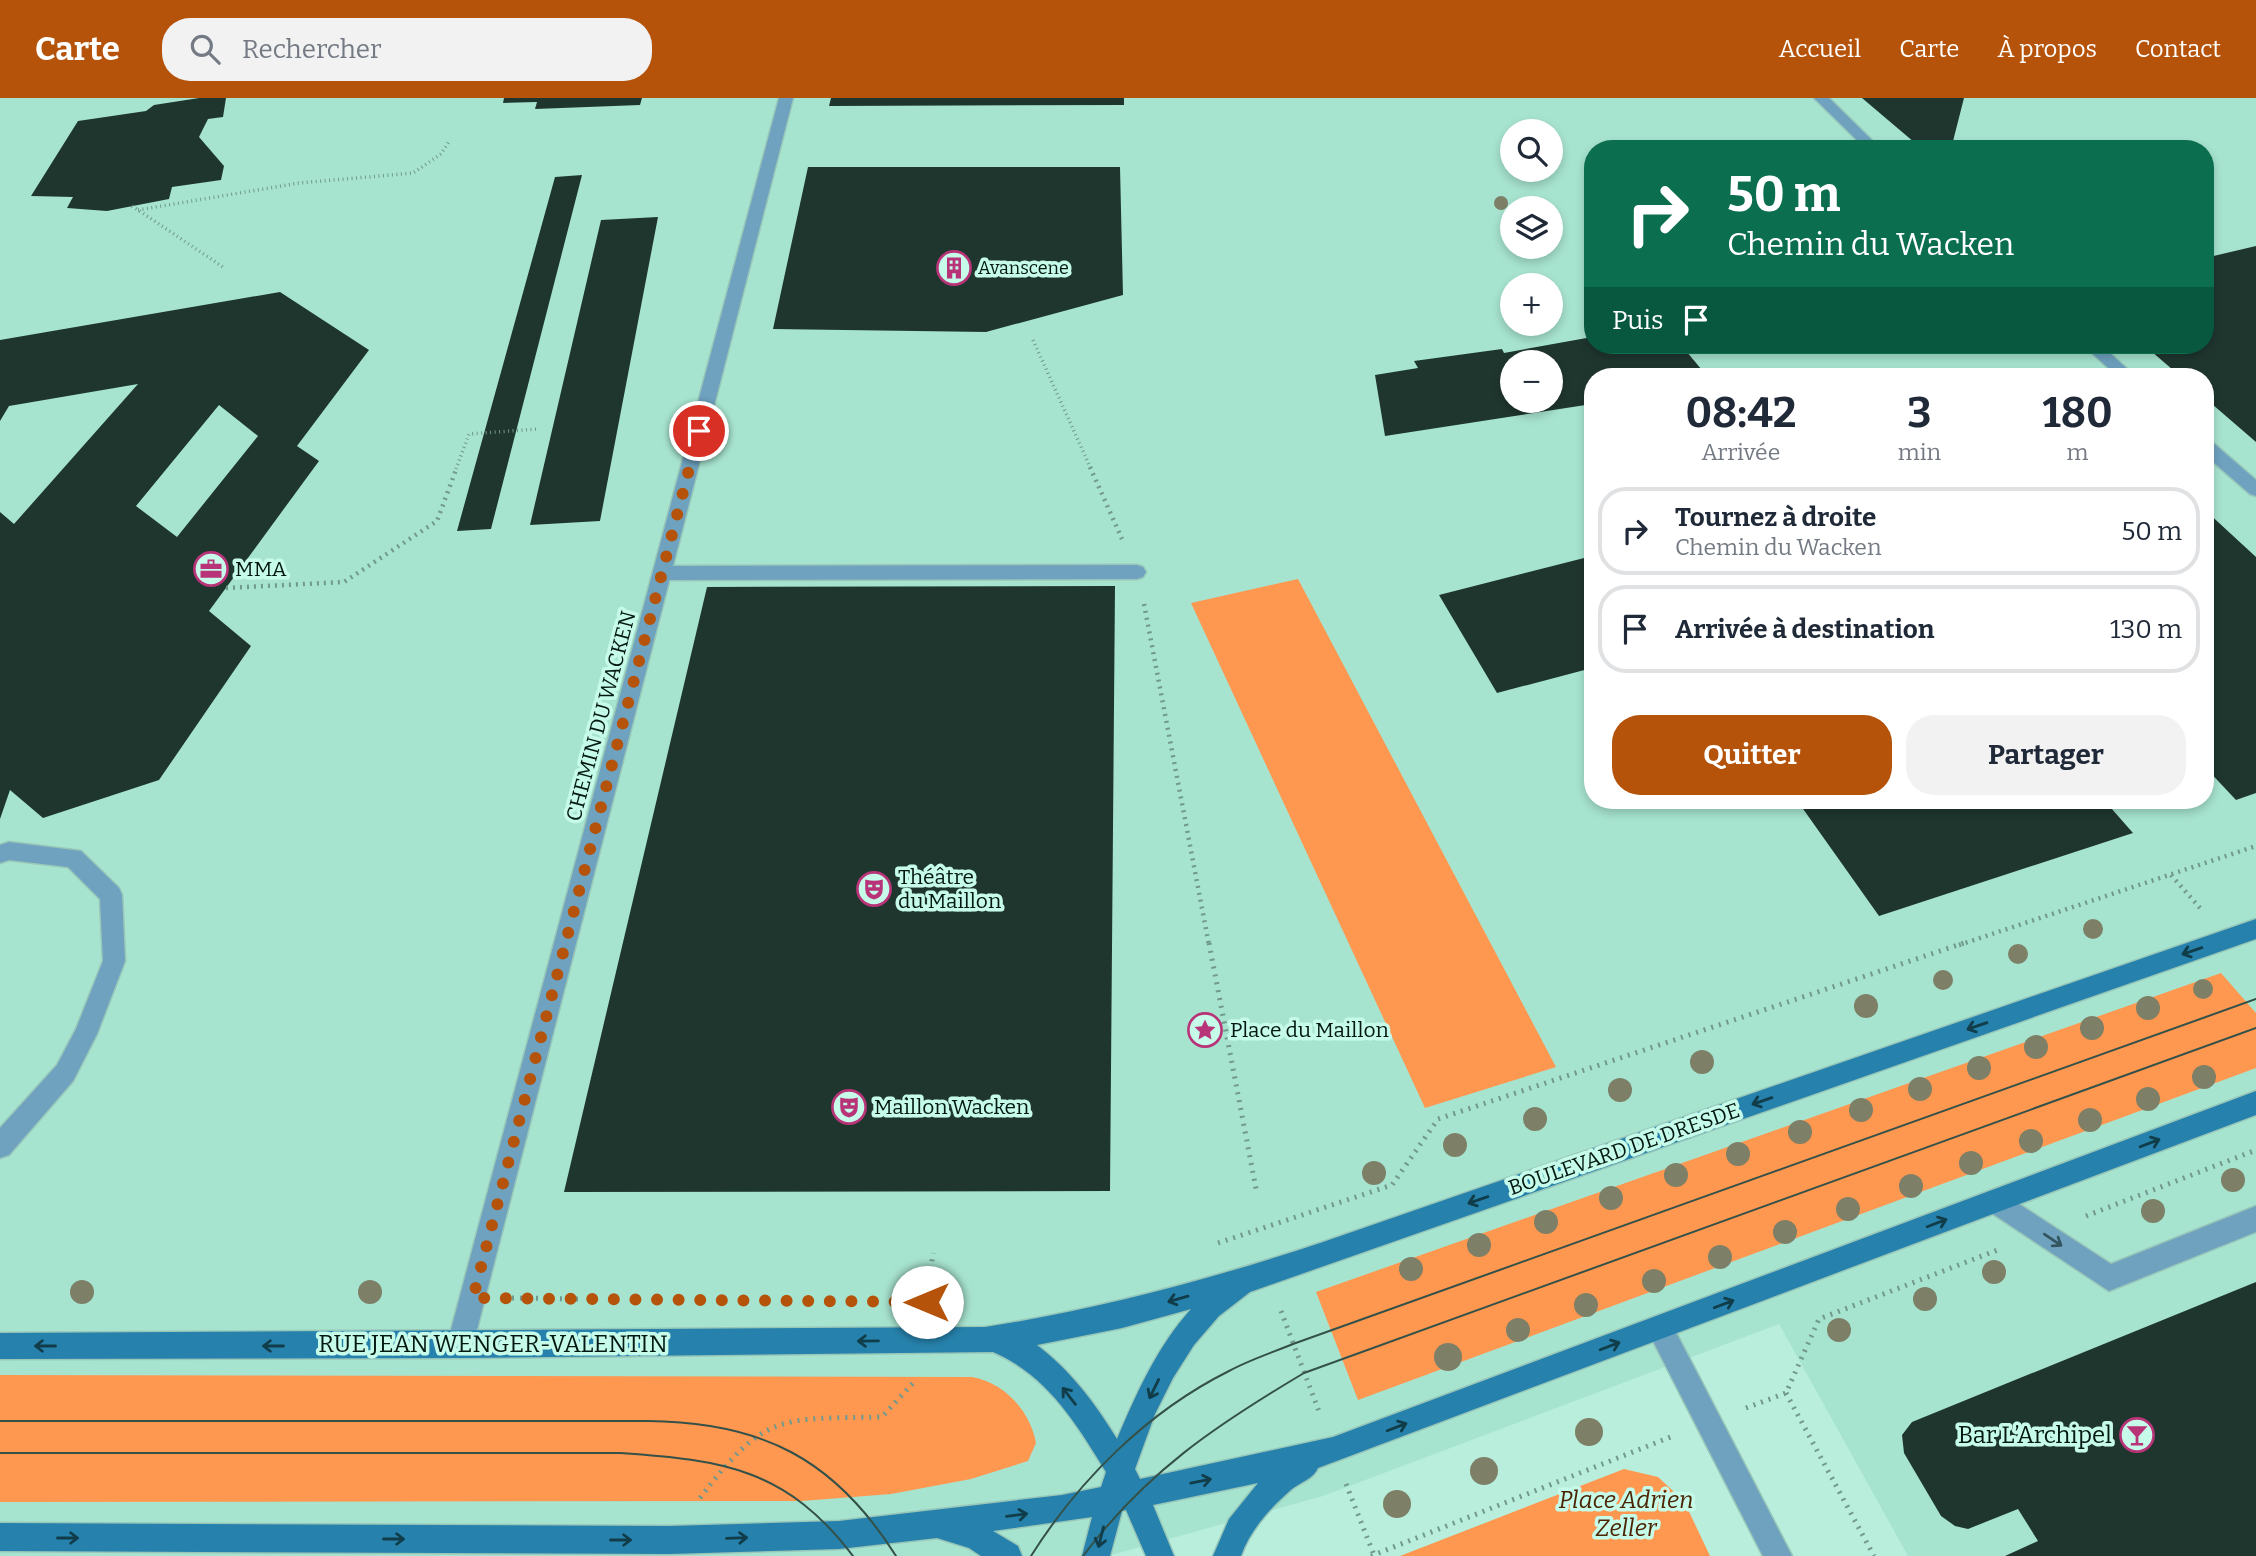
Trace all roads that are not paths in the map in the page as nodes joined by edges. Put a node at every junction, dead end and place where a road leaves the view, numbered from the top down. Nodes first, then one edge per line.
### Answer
1 (786, 98) edge
2 (1821, 98) edge
3 (1865, 140) edge
4 (2101, 354) edge
5 (2118, 368) edge
6 (2214, 453) edge
7 (2256, 490) edge
8 (1136, 572) road end
9 (662, 573) junction
10 (0, 854) edge
11 (2256, 929) edge
12 (2256, 1103) edge
13 (0, 1146) edge
14 (1996, 1201) junction
15 (2256, 1219) edge
16 (1267, 1273) junction
17 (1660, 1328) junction
18 (985, 1340) junction
19 (460, 1345) junction
20 (0, 1346) edge
21 (1333, 1451) junction
22 (1122, 1487) junction
23 (925, 1526) junction
24 (0, 1538) edge
25 (430, 1548) edge
26 (1008, 1556) edge
27 (1096, 1556) edge
28 (1160, 1556) edge
29 (1227, 1556) edge
30 (1778, 1556) edge

1 - 9 street, CHEMIN DU WACKEN
2 - 3 street
4 - 5 street
6 - 7 street
8 - 9 street
9 - 19 street, CHEMIN DU WACKEN
10 - 13 street
11 -> 16 main road, BOULEVARD DE DRESDE
14 -> 12 main road
14 -> 15 street
17 -> 14 main road
16 -> 18 main road, BOULEVARD DE DRESDE
16 -> 22 main road
21 -> 17 main road
17 - 30 street
18 -> 19 main road, RUE JEAN WENGER-VALENTIN
22 -> 18 main road
19 -> 20 main road, RUE JEAN WENGER-VALENTIN
22 -> 21 main road
21 - 29 main road
23 -> 22 main road
22 -> 27 main road
22 - 28 main road
25 -> 23 main road
23 - 26 main road
24 -> 25 main road

